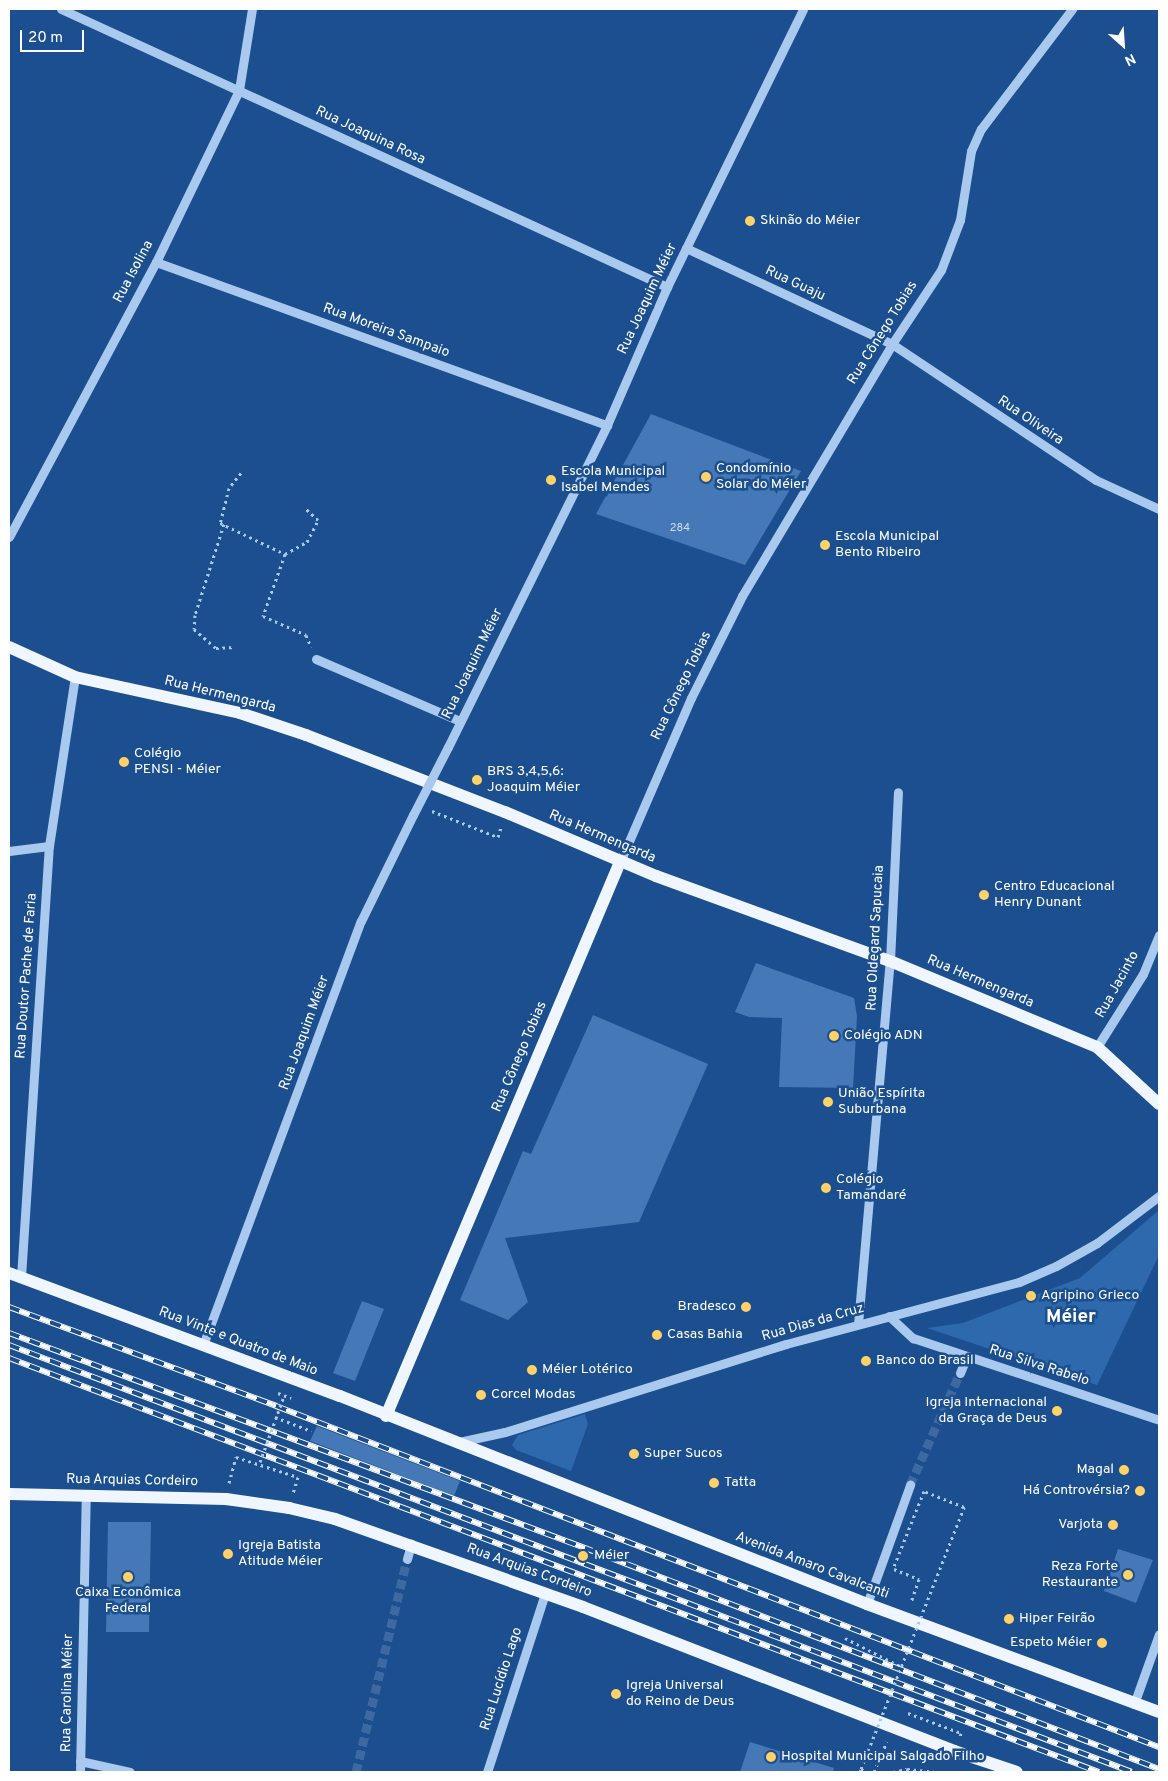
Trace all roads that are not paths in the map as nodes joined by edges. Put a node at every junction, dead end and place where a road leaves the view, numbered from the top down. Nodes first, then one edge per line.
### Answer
1 (62, 9) edge
2 (252, 9) edge
3 (803, 9) edge
4 (1072, 9) edge
5 (239, 90) junction
6 (686, 248) junction
7 (156, 262) junction
8 (667, 288) junction
9 (892, 344) junction
10 (607, 425) junction
11 (1159, 510) edge
12 (9, 537) edge
13 (9, 647) edge
14 (316, 659) road end
15 (75, 677) junction
16 (460, 721) junction
17 (898, 792) dead end
18 (49, 846) junction
19 (9, 851) edge
20 (620, 862) junction
21 (1159, 935) edge
22 (890, 960) junction
23 (1097, 1047) junction
24 (1159, 1104) edge
25 (1159, 1196) edge
26 (9, 1273) edge
27 (21, 1277) junction
28 (889, 1316) junction
29 (858, 1324) junction
30 (203, 1345) junction
31 (967, 1356) junction
32 (960, 1373) tunnel mouth
33 (386, 1416) junction
34 (1159, 1420) edge
35 (456, 1443) junction
36 (910, 1485) tunnel mouth
37 (9, 1494) edge
38 (86, 1495) junction
39 (411, 1544) junction
40 (407, 1559) tunnel mouth
41 (545, 1594) junction
42 (867, 1604) junction
43 (1159, 1634) edge
44 (1134, 1704) junction
45 (1159, 1712) edge
46 (80, 1761) junction
47 (80, 1772) edge
48 (130, 1772) edge
49 (486, 1772) edge
50 (1017, 1772) edge

1 - 5 street, Rua Joaquina Rosa
2 - 5 street, Rua Isolina
3 - 6 street, Rua Joaquim Méier
4 - 9 street, Rua Cônego Tobias
5 - 7 street, Rua Isolina
5 - 8 street, Rua Joaquina Rosa
6 - 8 street, Rua Joaquim Méier
6 - 9 street, Rua Guaju
7 - 10 street, Rua Moreira Sampaio
7 - 12 street, Rua Isolina
8 - 10 street, Rua Joaquim Méier
9 - 11 street, Rua Oliveira
9 - 20 street, Rua Cônego Tobias
10 - 16 street, Rua Joaquim Méier
13 - 15 main road, Rua Hermengarda
14 - 16 street
15 - 18 street, Rua Doutor Pache de Faria
15 - 20 main road, Rua Hermengarda
16 - 30 street, Rua Joaquim Méier, bridge
17 - 22 street, Rua Oldegard Sapucaia
18 - 19 street
18 - 27 street, Rua Doutor Pache de Faria
20 - 22 main road, Rua Hermengarda
20 - 33 main road, Rua Cônego Tobias
21 - 23 street, Rua Jacinto
22 - 23 main road, Rua Hermengarda
22 - 29 street, Rua Oldegard Sapucaia
23 - 24 main road, Rua Hermengarda
25 - 28 street, Rua Dias da Cruz
26 - 27 main road, Rua Vinte e Quatro de Maio
27 - 30 main road, Rua Vinte e Quatro de Maio
28 - 29 street, Rua Dias da Cruz
28 - 31 street, Rua Silva Rabelo
29 - 35 street, Rua Dias da Cruz
30 - 33 main road, Rua Vinte e Quatro de Maio
31 - 32 street
31 - 34 street, Rua Silva Rabelo
33 - 35 main road, Rua Vinte e Quatro de Maio
35 - 42 main road, Avenida Amaro Cavalcanti
36 - 42 street
37 - 38 main road, Rua Arquias Cordeiro
38 - 39 main road, Rua Arquias Cordeiro
38 - 46 street, Rua Carolina Méier
39 - 40 street
39 - 41 main road, Rua Arquias Cordeiro
41 - 49 street, Rua Lucídio Lago
41 - 50 main road, Rua Arquias Cordeiro
42 - 44 main road, Avenida Amaro Cavalcanti
43 - 44 street
44 - 45 main road, Avenida Amaro Cavalcanti
46 - 47 street, Rua Carolina Méier
46 - 48 street

